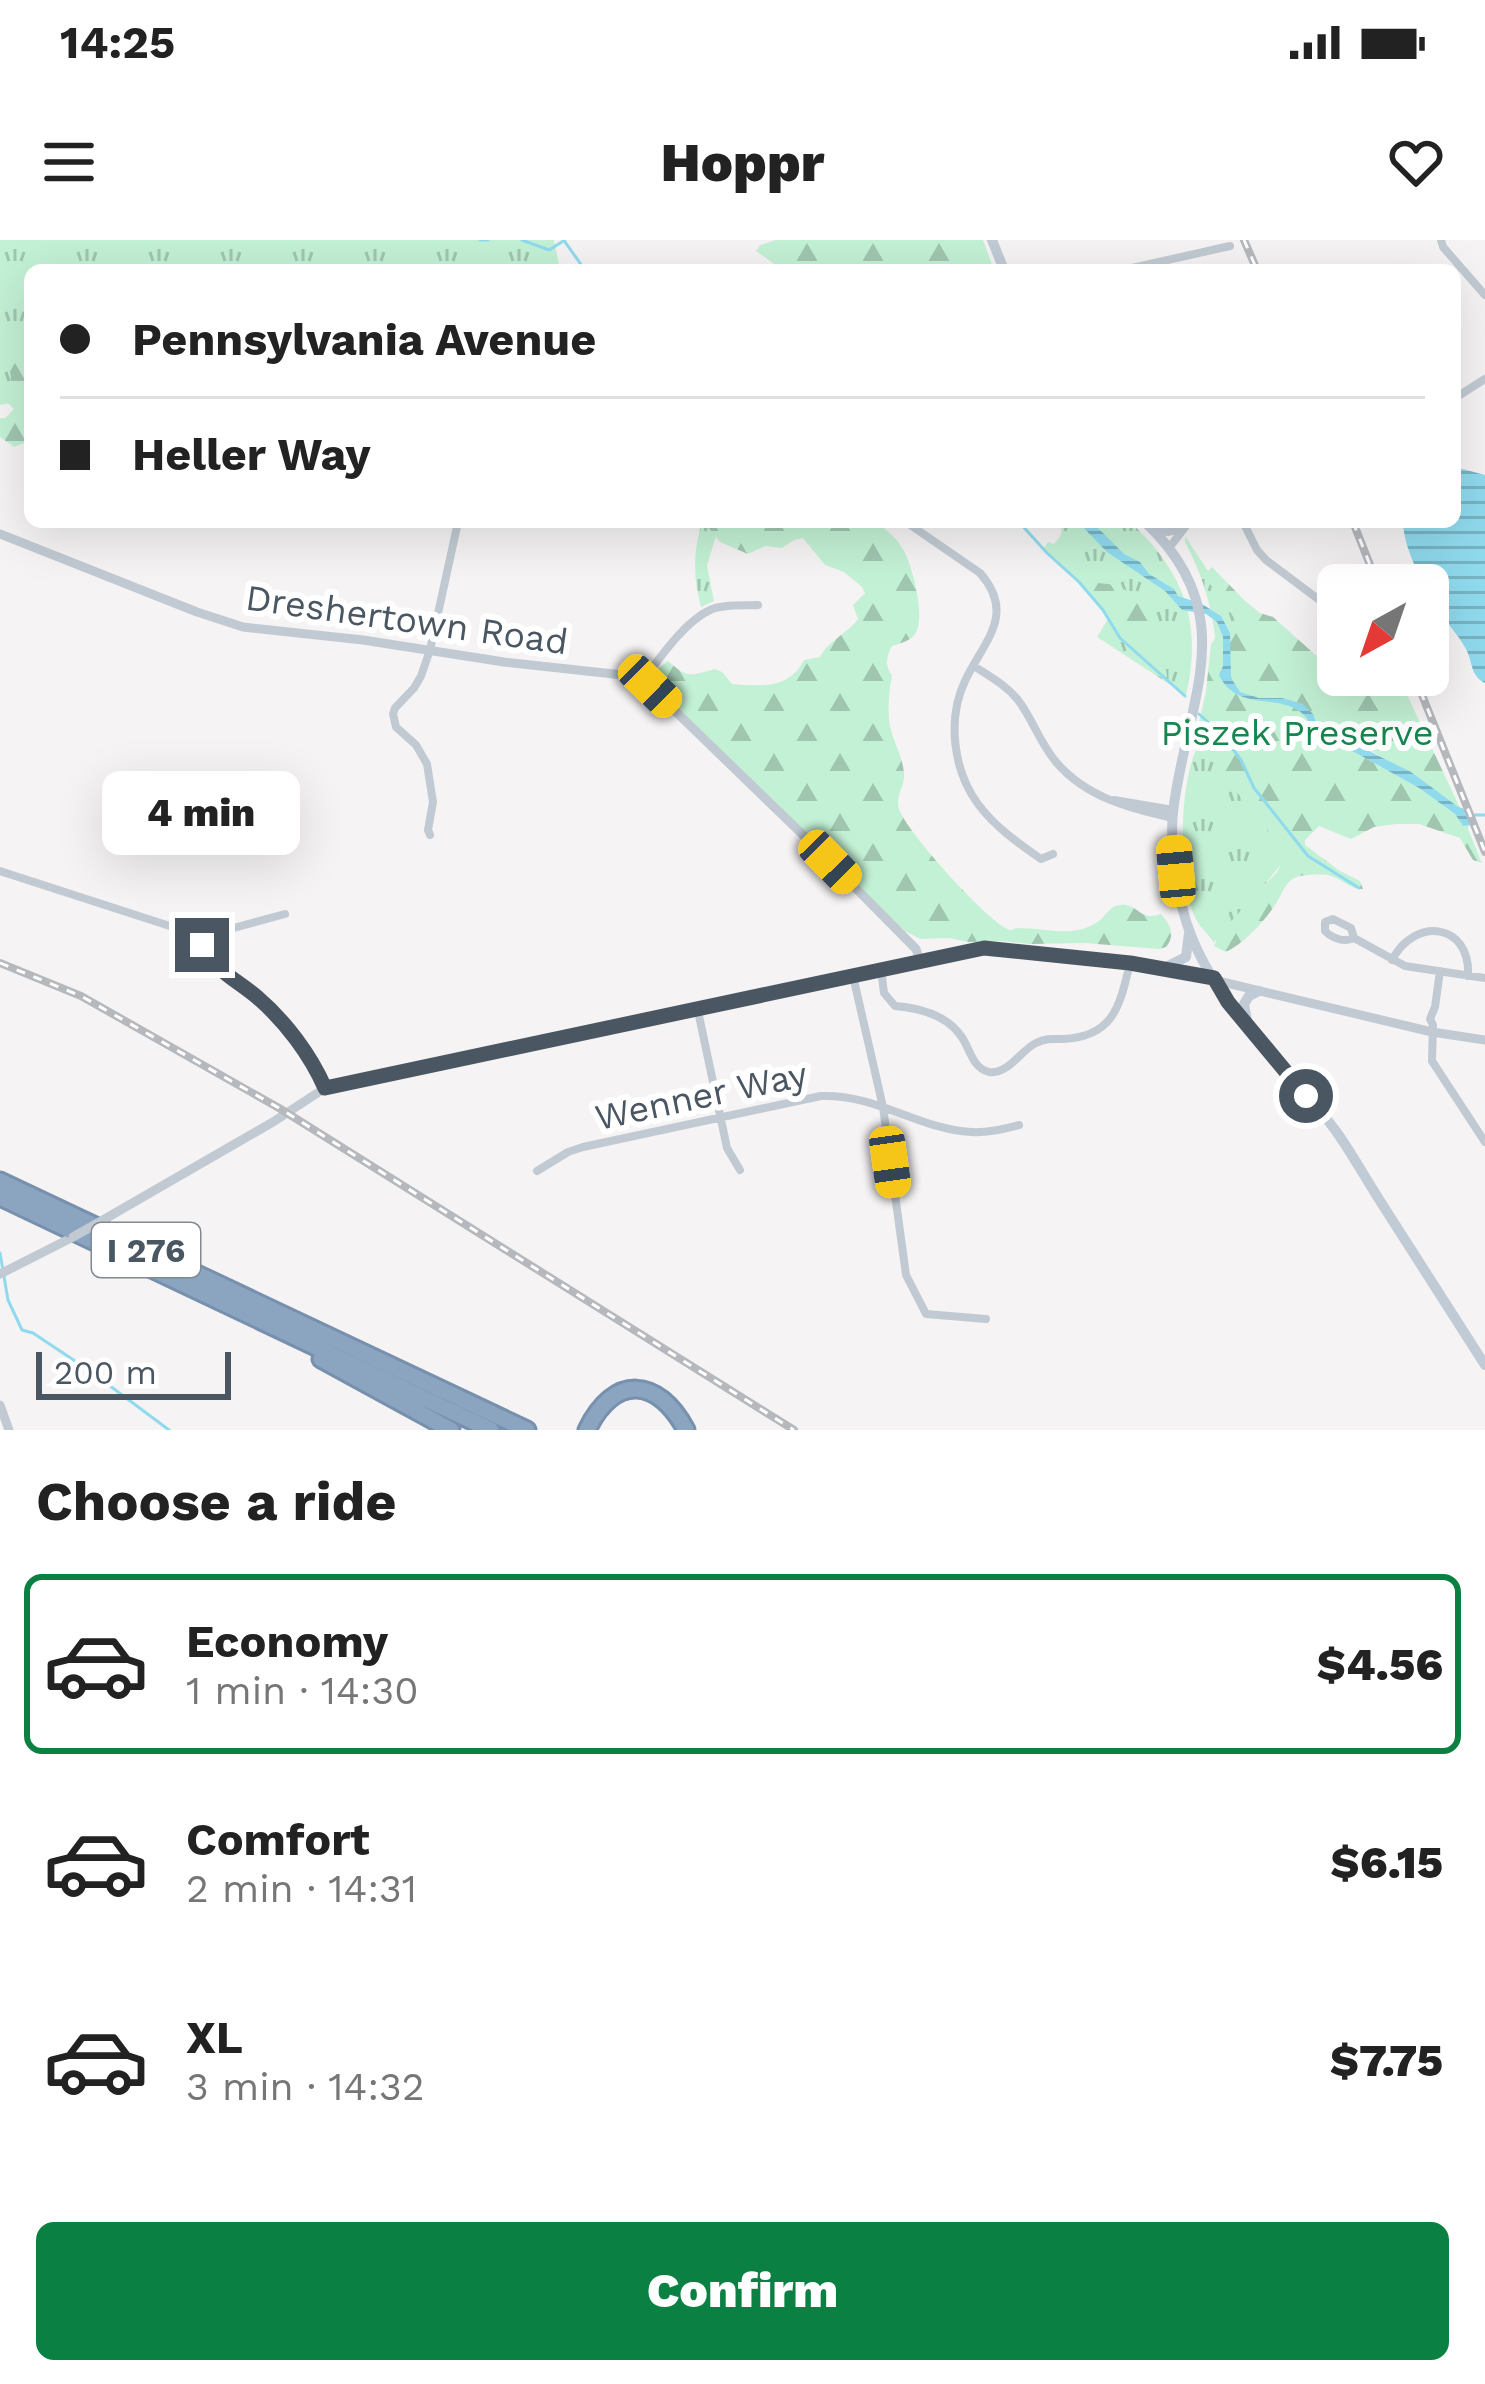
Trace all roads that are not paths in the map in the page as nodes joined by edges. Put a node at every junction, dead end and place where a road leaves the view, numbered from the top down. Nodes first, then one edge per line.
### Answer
1 (1230, 246) dead end
2 (1150, 264) edge
3 (1461, 268) edge
4 (1485, 295) edge
5 (457, 528) edge
6 (915, 528) edge
7 (1152, 528) edge
8 (1185, 528) edge
9 (1246, 528) edge
10 (0, 534) edge
11 (1169, 548) junction
12 (1317, 598) edge
13 (758, 605) dead end
14 (430, 650) junction
15 (974, 666) junction
16 (643, 680) junction
17 (1173, 814) junction
18 (430, 835) dead end
19 (1054, 854) dead end
20 (0, 871) edge
21 (285, 914) dead end
22 (200, 930) junction
23 (1189, 930) junction
24 (1354, 938) dead end
25 (918, 955) junction
26 (1392, 960) junction
27 (1130, 963) junction
28 (1164, 968) junction
29 (881, 969) junction
30 (1440, 971) junction
31 (853, 976) junction
32 (1468, 976) junction
33 (1214, 978) junction
34 (1485, 978) edge
35 (1259, 991) junction
36 (698, 1011) junction
37 (1250, 1029) junction
38 (1433, 1029) junction
39 (1485, 1040) edge
40 (325, 1088) junction
41 (883, 1107) junction
42 (722, 1116) junction
43 (1019, 1125) dead end
44 (1485, 1142) edge
45 (740, 1170) dead end
46 (537, 1171) dead end
47 (0, 1181) edge
48 (0, 1197) edge
49 (4, 1272) edge
50 (208, 1297) junction
51 (986, 1319) dead end
52 (1485, 1365) edge
53 (0, 1405) edge
54 (9, 1430) edge
55 (451, 1430) edge
56 (491, 1430) edge
57 (527, 1430) edge
58 (591, 1430) edge
59 (673, 1430) edge
60 (686, 1430) edge

1 - 2 street
3 - 4 street
5 - 14 street
6 - 15 street
7 - 11 main road
8 - 11 street
9 - 12 street
10 - 14 street, Dreshertown Road
11 - 17 main road
13 - 16 street
14 - 16 street, Dreshertown Road
14 - 18 street
15 - 17 street
15 - 19 street
16 - 25 street
17 - 23 main road
20 - 22 street
21 - 22 street
22 - 40 street
23 - 28 main road
23 - 33 main road
24 - 26 street
25 - 27 street
25 - 29 street
26 - 30 street
26 - 32 street
27 - 28 street
27 - 29 street
28 - 33 street
29 - 31 street
30 - 32 street
30 - 38 street
31 - 36 street
31 - 41 street
32 - 34 street
33 - 35 street
33 - 37 main road
35 - 37 main road
35 - 38 street
36 - 40 street
36 - 42 street
37 - 52 main road
38 - 39 street
38 - 44 street
40 - 49 street, bridge
41 - 42 street, Wenner Way
41 - 43 street, Wenner Way
41 - 51 street
42 - 45 street
42 - 46 street, Wenner Way
47 - 57 highway, I 276
48 - 50 highway, I 276
50 - 55 highway
50 - 56 highway, I 276
53 - 54 street
58 - 59 highway
58 - 60 highway

